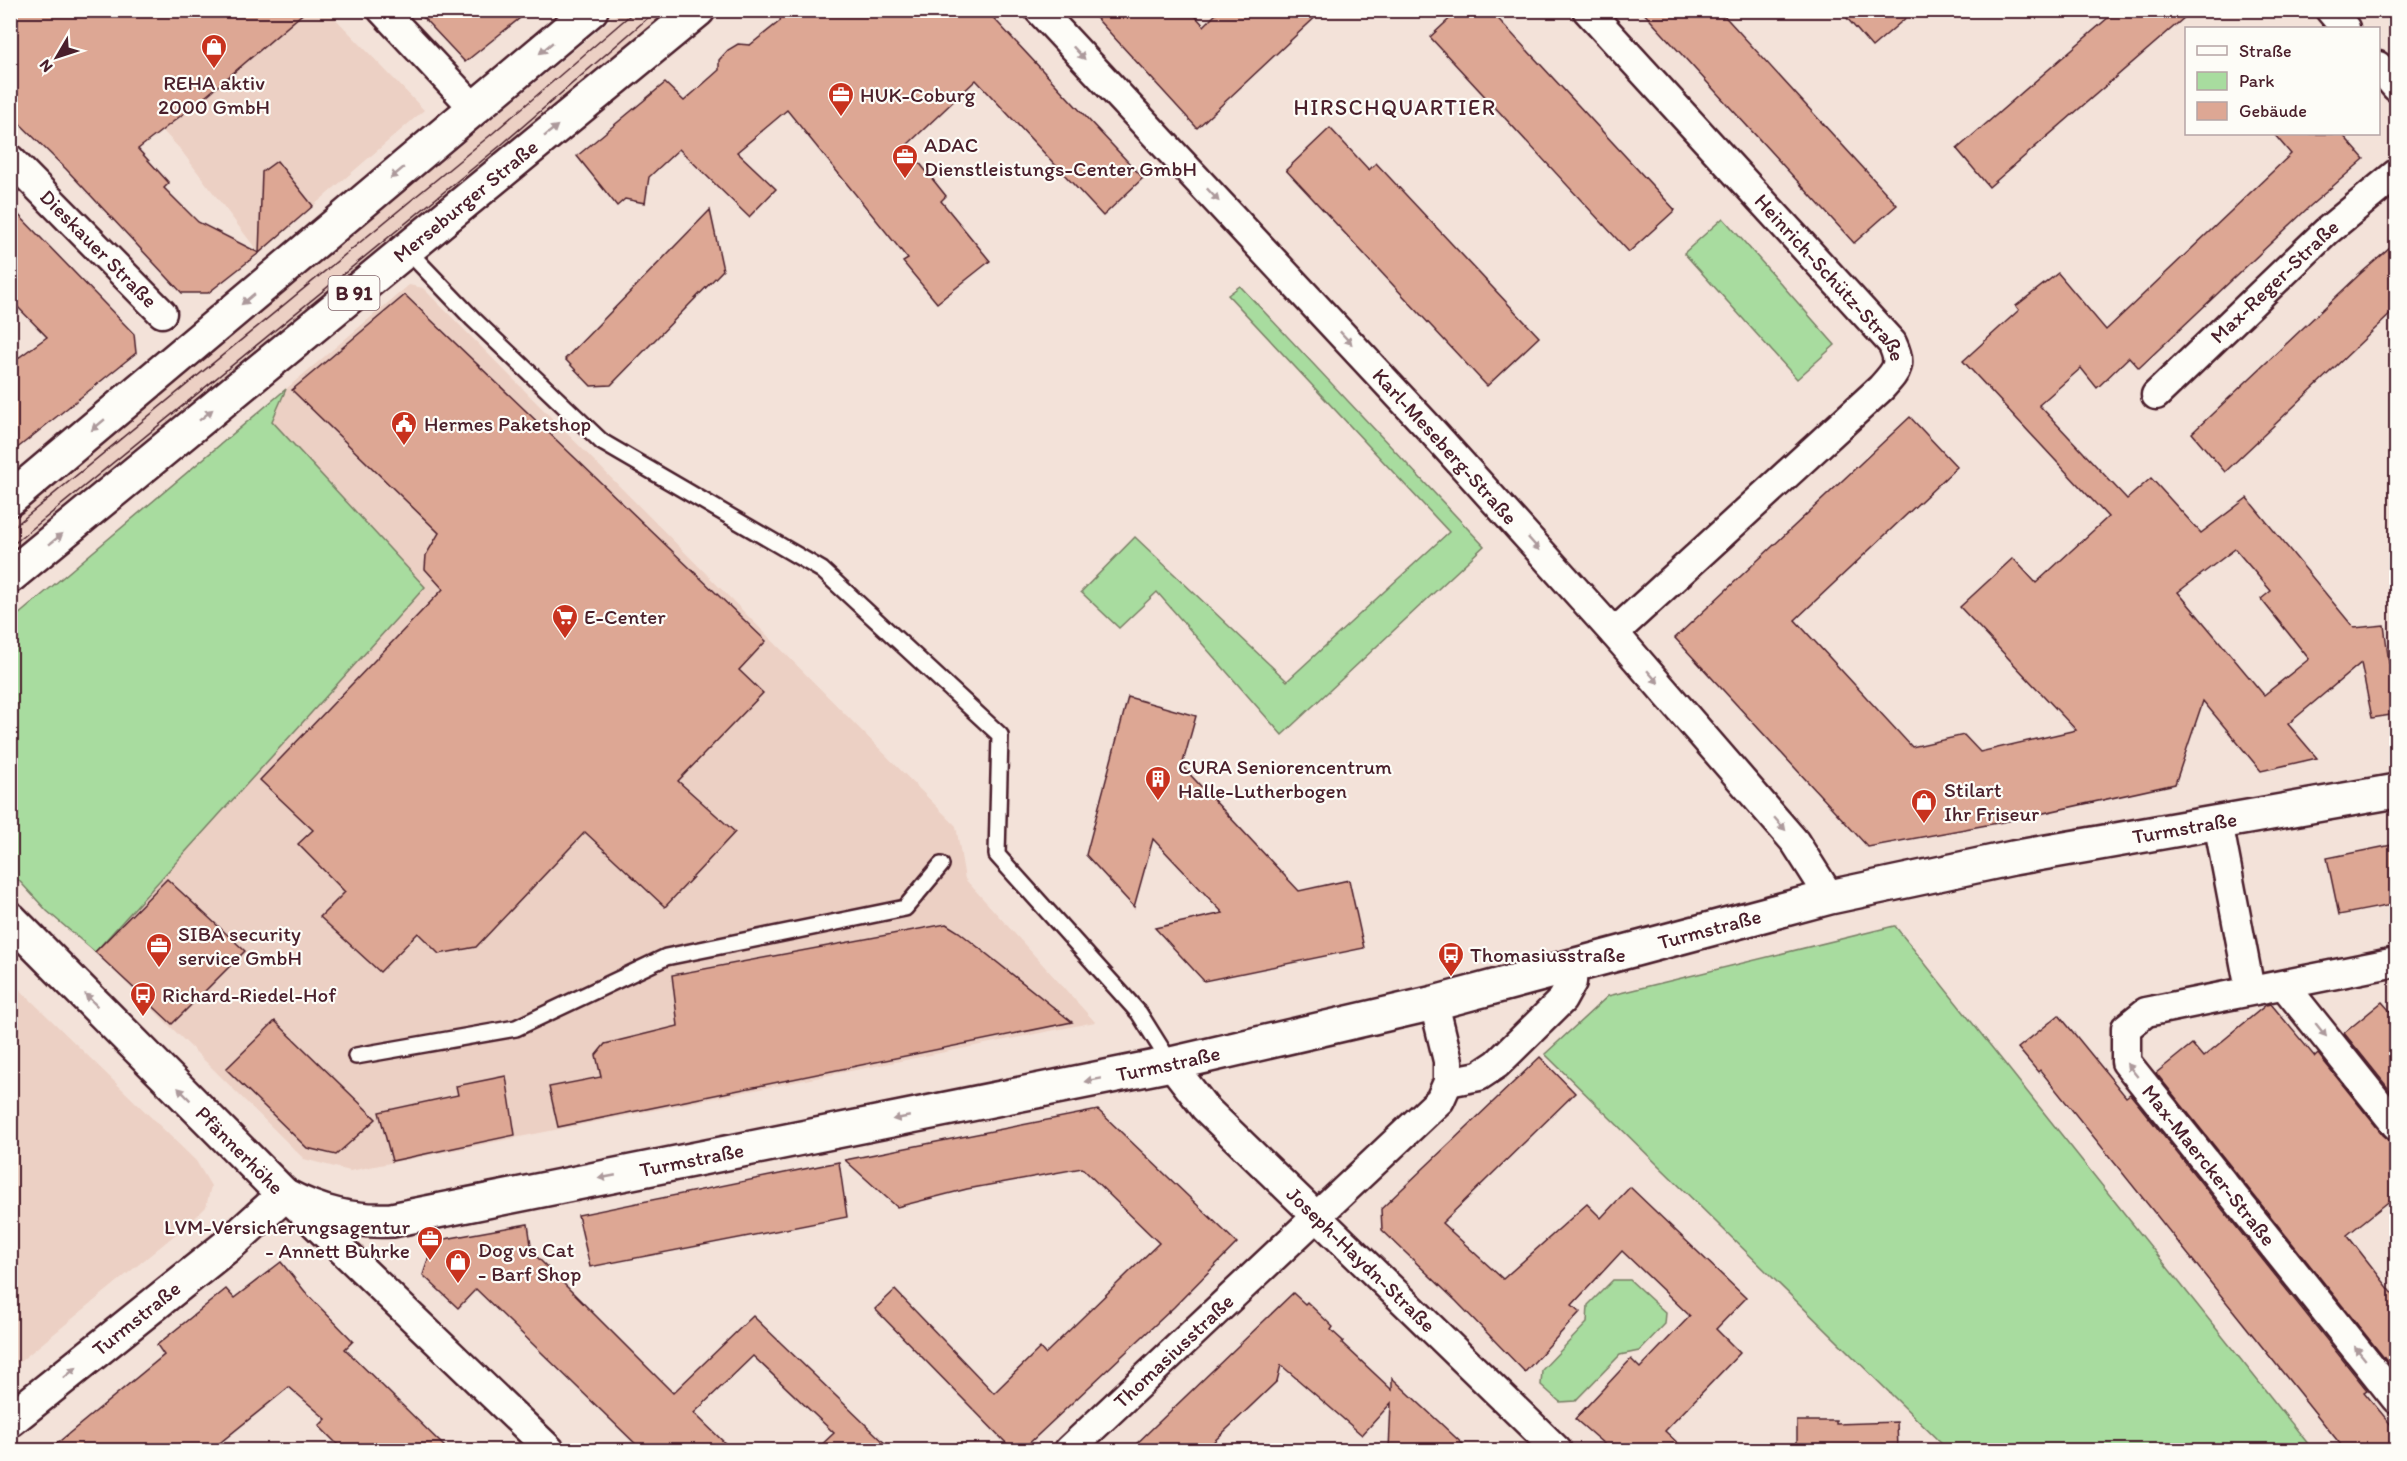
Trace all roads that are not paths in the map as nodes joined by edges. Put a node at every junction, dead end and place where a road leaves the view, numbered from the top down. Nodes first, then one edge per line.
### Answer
1 (382, 10) edge
2 (591, 10) edge
3 (698, 10) edge
4 (1039, 10) edge
5 (1587, 10) edge
6 (2330, 10) edge
7 (2344, 27) edge
8 (2380, 67) edge
9 (2397, 87) edge
10 (474, 108) junction
11 (10, 159) edge
12 (2397, 174) edge
13 (407, 250) junction
14 (162, 313) dead end
15 (2156, 395) dead end
16 (10, 499) edge
17 (10, 576) edge
18 (1614, 633) junction
19 (2397, 791) edge
20 (2218, 822) junction
21 (941, 865) dead end
22 (1830, 897) junction
23 (10, 919) edge
24 (2397, 962) edge
25 (1573, 965) junction
26 (2284, 985) junction
27 (2250, 990) junction
28 (1434, 1003) junction
29 (356, 1056) dead end
30 (1170, 1064) junction
31 (1448, 1082) junction
32 (2397, 1125) edge
33 (284, 1195) junction
34 (1317, 1217) junction
35 (2397, 1399) edge
36 (10, 1420) edge
37 (550, 1450) edge
38 (1069, 1450) edge
39 (1557, 1450) edge

1 - 10 street
2 -> 10 street
13 -> 3 street, Merseburger Straße / B 91
4 -> 18 street, Karl-Meseberg-Straße
5 - 18 street, Heinrich-Schütz-Straße
6 - 7 street
8 - 9 street
10 -> 16 street
11 - 14 street, Dieskauer Straße
12 - 15 street, Max-Reger-Straße
17 -> 13 street, Merseburger Straße / B 91
13 - 30 lane
18 -> 22 street, Karl-Meseberg-Straße
19 - 20 street, Turmstraße
20 - 22 street, Turmstraße
20 - 27 street
21 - 29 lane
22 - 25 street, Turmstraße
33 -> 23 street, Pfännerhöhe
24 - 26 street, Max-Maercker-Straße
25 - 28 street, Turmstraße
25 - 31 street
26 - 27 street, Max-Maercker-Straße
26 -> 32 street
35 -> 27 street, Max-Maercker-Straße
28 - 30 street, Turmstraße
28 - 31 street
30 -> 33 street, Turmstraße
30 - 34 street, Joseph-Haydn-Straße
31 - 34 street, Thomasiusstraße
36 -> 33 street, Turmstraße
33 - 37 street, Pfännerhöhe
34 - 38 street, Thomasiusstraße
34 - 39 street, Joseph-Haydn-Straße

